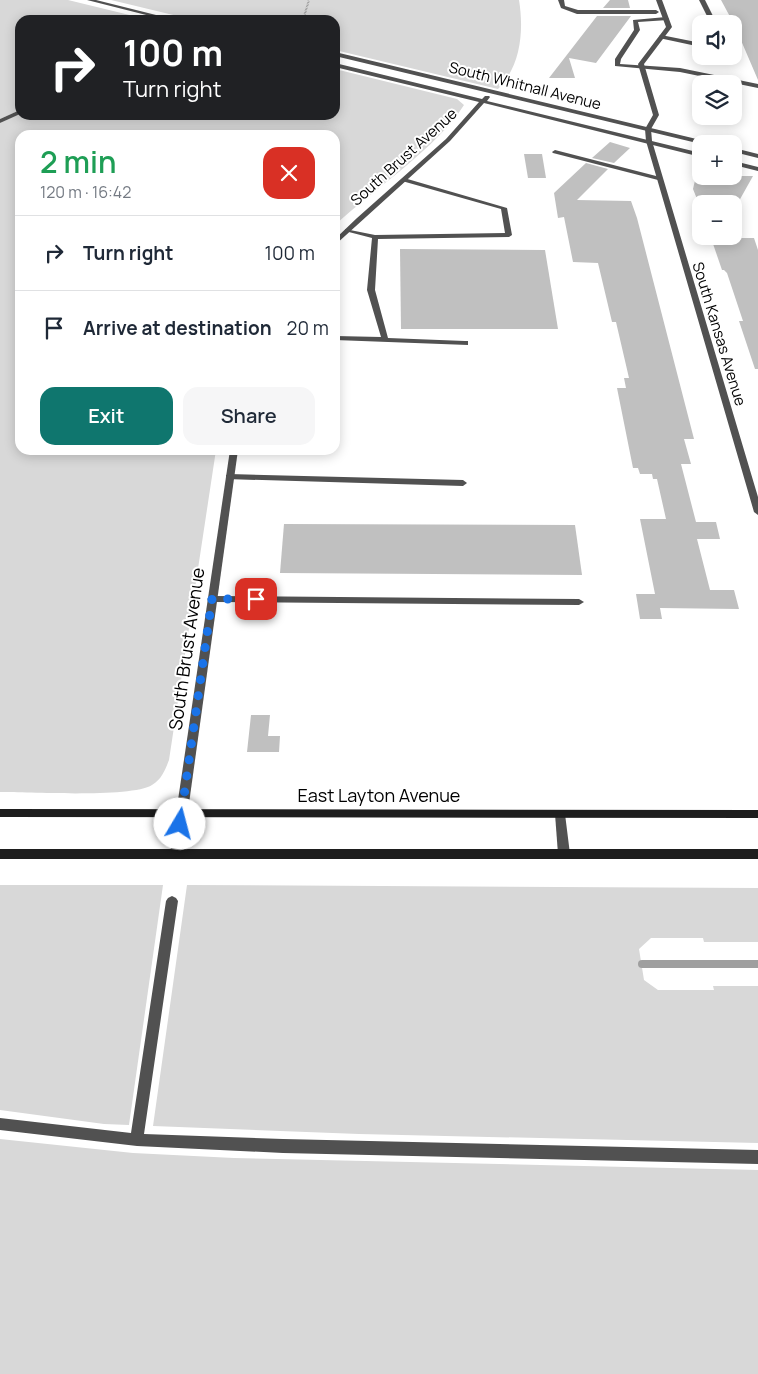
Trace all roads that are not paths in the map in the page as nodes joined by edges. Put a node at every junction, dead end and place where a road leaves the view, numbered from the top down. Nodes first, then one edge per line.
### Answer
1 (90, 0) edge
2 (561, 0) edge
3 (659, 0) edge
4 (702, 0) edge
5 (152, 15) edge
6 (710, 15) edge
7 (665, 16) junction
8 (661, 37) junction
9 (692, 43) edge
10 (340, 55) edge
11 (340, 66) edge
12 (642, 68) junction
13 (758, 86) edge
14 (492, 91) junction
15 (484, 101) junction
16 (15, 114) edge
17 (0, 121) edge
18 (648, 129) junction
19 (692, 140) edge
20 (649, 142) junction
21 (555, 152) dead end
22 (742, 152) edge
23 (692, 153) edge
24 (758, 156) edge
25 (742, 165) edge
26 (758, 168) edge
27 (658, 178) junction
28 (404, 180) junction
29 (347, 230) junction
30 (375, 237) junction
31 (340, 238) edge
32 (340, 338) edge
33 (385, 340) junction
34 (465, 344) dead end
35 (233, 455) edge
36 (230, 477) junction
37 (463, 483) dead end
38 (758, 512) edge
39 (212, 599) junction
40 (579, 602) dead end
41 (0, 813) edge
42 (181, 813) junction
43 (560, 814) junction
44 (758, 814) edge
45 (0, 854) edge
46 (176, 854) junction
47 (564, 854) junction
48 (758, 854) edge
49 (172, 901) dead end
50 (0, 1124) edge
51 (137, 1140) junction
52 (758, 1157) edge

1 - 5 street
2 - 7 street
3 - 7 street
4 - 6 street
7 - 8 street
7 - 12 street
8 - 9 street
8 - 12 street
10 - 14 street, South Whitnall Avenue
11 - 15 street, South Whitnall Avenue
12 - 13 street
12 - 18 street, South Kansas Avenue
14 - 15 street, South Brust Avenue
14 - 18 street, South Whitnall Avenue
15 - 20 street, South Whitnall Avenue
15 - 28 street, South Brust Avenue
16 - 17 street
18 - 19 street, South Whitnall Avenue
18 - 20 street, South Kansas Avenue
20 - 23 street, South Whitnall Avenue
20 - 27 street, South Kansas Avenue
21 - 27 street
22 - 24 street
25 - 26 street
27 - 38 street, South Kansas Avenue
28 - 29 street, South Brust Avenue
28 - 30 street
29 - 30 street
29 - 31 street, South Brust Avenue
30 - 33 street
32 - 33 street
33 - 34 street
35 - 36 street, South Brust Avenue
36 - 37 street
36 - 39 street, South Brust Avenue
39 - 40 street
39 - 42 street, South Brust Avenue
41 - 42 main road, East Layton Avenue
42 - 43 main road, East Layton Avenue
42 - 46 street, South Brust Avenue
43 - 44 main road, East Layton Avenue
43 - 47 street
45 - 46 main road
46 - 47 main road
47 - 48 main road
49 - 51 street
50 - 51 street
51 - 52 street

